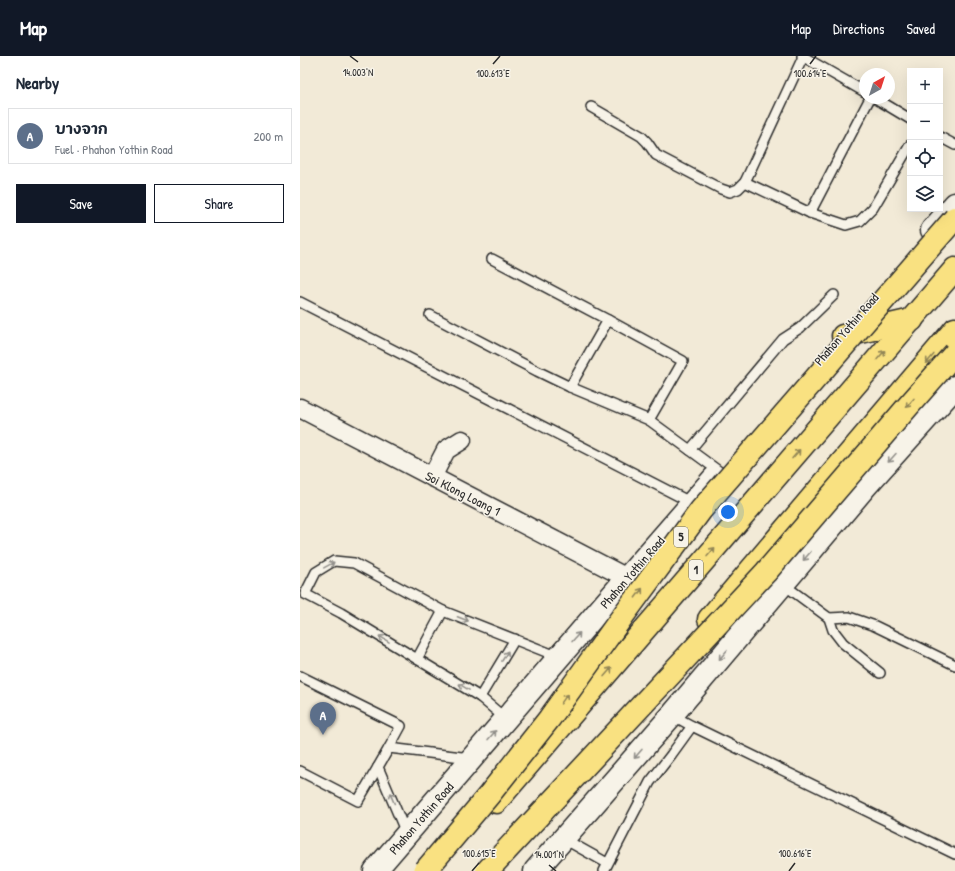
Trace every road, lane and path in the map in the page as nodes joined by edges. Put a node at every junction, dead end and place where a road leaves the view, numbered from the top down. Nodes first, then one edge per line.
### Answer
1 (802, 56) edge
2 (859, 89) edge
3 (867, 104) edge
4 (885, 104) edge
5 (591, 107) dead end
6 (907, 117) edge
7 (943, 138) edge
8 (955, 146) edge
9 (907, 150) edge
10 (745, 182) junction
11 (955, 204) edge
12 (810, 213) junction
13 (955, 218) edge
14 (492, 259) dead end
15 (955, 269) edge
16 (834, 295) dead end
17 (300, 302) edge
18 (430, 315) dead end
19 (608, 320) junction
20 (912, 320) junction
21 (955, 329) edge
22 (838, 337) junction
23 (955, 353) edge
24 (570, 387) junction
25 (954, 390) edge
26 (300, 408) edge
27 (649, 420) junction
28 (462, 440) dead end
29 (690, 450) junction
30 (720, 472) junction
31 (432, 477) junction
32 (692, 503) junction
33 (627, 578) junction
34 (783, 584) junction
35 (302, 592) edge
36 (443, 611) junction
37 (828, 618) junction
38 (515, 639) junction
39 (559, 657) junction
40 (417, 659) junction
41 (955, 665) edge
42 (880, 673) dead end
43 (300, 676) edge
44 (480, 696) junction
45 (672, 715) junction
46 (506, 719) junction
47 (692, 726) junction
48 (389, 748) junction
49 (472, 759) junction
50 (378, 767) junction
51 (300, 771) edge
52 (407, 834) junction
53 (564, 839) junction
54 (955, 854) edge
55 (605, 867) edge
56 (375, 871) edge
57 (425, 871) edge
58 (436, 871) edge
59 (487, 871) edge
60 (496, 871) edge
61 (535, 871) edge

1 - 2 lane
1 - 10 lane
3 - 12 lane
4 - 6 lane
5 - 10 lane
7 - 8 lane
9 - 12 lane
10 - 12 lane
11 - 22 main road, Phahon Yothin Road
57 -> 13 highway, 5, bridge
14 - 19 lane
15 - 20 highway, 1
16 - 29 lane
17 - 32 lane
18 - 24 lane
19 - 24 lane
19 - 27 lane
20 - 22 highway
58 -> 20 highway, 1
21 -> 60 highway
22 - 30 main road, Phahon Yothin Road
23 -> 59 highway, bridge
24 - 27 lane
25 -> 34 main road
26 - 31 street, Soi Klong Loang 1
27 - 29 lane
28 - 31 street
29 - 30 lane
30 - 32 main road, Phahon Yothin Road
31 - 33 street, Soi Klong Loang 1
32 - 33 main road, Phahon Yothin Road
39 -> 33 main road, Phahon Yothin Road
34 - 37 lane
34 -> 45 main road
35 -> 36 lane
40 -> 35 lane
36 -> 38 lane
36 - 40 lane
37 - 41 lane
37 - 42 lane
38 - 39 lane
44 -> 38 lane
39 - 46 main road, Phahon Yothin Road
44 -> 40 lane
43 - 48 lane
44 - 46 lane
45 - 47 lane
45 -> 53 main road
49 -> 46 main road, Phahon Yothin Road
47 - 54 lane
47 - 55 lane
48 - 49 lane
48 - 50 lane
49 - 52 main road, Phahon Yothin Road
50 - 51 lane
52 -> 50 lane
52 - 56 main road, Phahon Yothin Road
53 - 55 lane
53 - 61 main road

